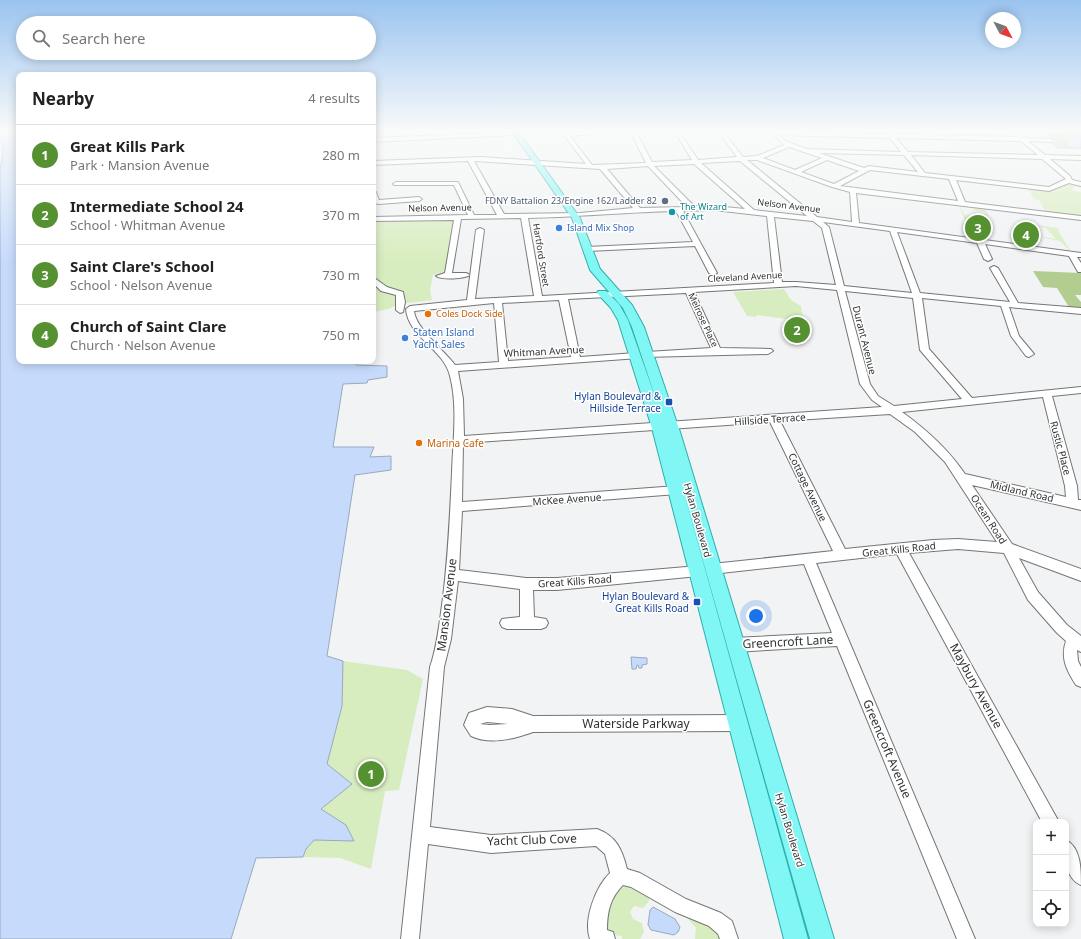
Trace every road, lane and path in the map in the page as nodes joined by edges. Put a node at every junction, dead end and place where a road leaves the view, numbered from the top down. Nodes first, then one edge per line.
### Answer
1 (478, 174) edge
2 (542, 174) edge
3 (608, 174) edge
4 (659, 174) edge
5 (709, 174) edge
6 (760, 174) edge
7 (799, 174) edge
8 (856, 174) edge
9 (923, 174) edge
10 (1062, 174) edge
11 (1081, 177) edge
12 (952, 178) junction
13 (1068, 179) junction
14 (396, 184) dead end
15 (414, 184) junction
16 (1081, 184) edge
17 (834, 186) junction
18 (853, 190) junction
19 (419, 199) junction
20 (376, 200) edge
21 (962, 203) junction
22 (678, 208) junction
23 (692, 208) junction
24 (638, 210) junction
25 (751, 211) junction
26 (770, 213) junction
27 (570, 215) junction
28 (501, 216) junction
29 (524, 216) junction
30 (458, 217) junction
31 (472, 217) junction
32 (425, 218) junction
33 (1081, 218) edge
34 (376, 219) edge
35 (816, 219) junction
36 (856, 225) junction
37 (480, 230) dead end
38 (893, 230) junction
39 (980, 242) junction
40 (697, 244) junction
41 (583, 252) junction
42 (1072, 254) junction
43 (1081, 256) edge
44 (988, 260) dead end
45 (994, 268) dead end
46 (1081, 270) edge
47 (586, 273) dead end
48 (713, 273) dead end
49 (466, 275) dead end
50 (376, 281) edge
51 (778, 285) junction
52 (840, 288) junction
53 (689, 290) junction
54 (617, 294) junction
55 (605, 295) junction
56 (917, 295) junction
57 (563, 297) junction
58 (538, 298) junction
59 (498, 300) junction
60 (471, 302) junction
61 (1004, 303) junction
62 (1015, 304) junction
63 (405, 309) junction
64 (1081, 311) edge
65 (718, 351) junction
66 (768, 351) dead end
67 (1029, 354) dead end
68 (642, 356) junction
69 (576, 360) junction
70 (504, 364) junction
71 (453, 368) junction
72 (1081, 390) edge
73 (1047, 394) junction
74 (970, 402) junction
75 (891, 410) junction
76 (774, 419) junction
77 (665, 427) junction
78 (458, 440) junction
79 (962, 478) junction
80 (677, 490) junction
81 (1077, 504) edge
82 (457, 506) junction
83 (1008, 548) junction
84 (901, 550) junction
85 (842, 556) junction
86 (808, 559) junction
87 (705, 570) junction
88 (453, 575) junction
89 (1081, 575) edge
90 (526, 584) junction
91 (527, 622) junction
92 (507, 623) dead end
93 (541, 623) dead end
94 (842, 639) junction
95 (1078, 642) edge
96 (734, 645) junction
97 (1081, 680) edge
98 (739, 723) junction
99 (533, 724) dead end
100 (1049, 819) edge
101 (420, 835) junction
102 (1069, 854) edge
103 (620, 876) junction
104 (1081, 876) edge
105 (602, 937) edge
106 (410, 939) edge
107 (729, 939) edge
108 (796, 939) edge
109 (822, 939) edge
110 (966, 939) edge

1 - 28 street
2 - 27 main road, Hylan Boulevard
3 - 24 street
4 - 23 street
5 - 25 street
6 - 35 street
7 - 17 street
8 - 17 street
9 - 12 street
10 - 13 street
11 - 13 street
12 - 13 street
12 - 21 street
13 - 16 street
14 - 15 street
15 - 19 street
15 - 31 street
17 - 18 street
18 - 21 street
18 - 36 street
19 - 20 street
19 - 32 street
21 - 33 street
22 - 23 street, Nelson Avenue
22 - 24 street, Nelson Avenue
22 - 40 street
23 - 25 street, Nelson Avenue
24 - 27 street, Nelson Avenue
25 - 26 street, Nelson Avenue
26 - 35 street, Nelson Avenue
26 - 51 street
27 - 29 street, Nelson Avenue
27 - 41 main road, Hylan Boulevard
28 - 29 street, Nelson Avenue
28 - 31 street, Nelson Avenue
29 - 58 street, Hartford Street
30 - 31 street, Nelson Avenue
30 - 32 street, Nelson Avenue
30 - 49 street
32 - 34 street, Nelson Avenue
35 - 36 street, Nelson Avenue
35 - 52 street, Durant Avenue
36 - 38 street, Nelson Avenue
37 - 60 street
38 - 39 street, Nelson Avenue
38 - 56 street
39 - 42 street, Nelson Avenue
39 - 44 street
40 - 41 street
40 - 48 street
41 - 54 main road, Hylan Boulevard
42 - 43 street, Nelson Avenue
42 - 46 street
45 - 62 street
47 - 55 main road, Hylan Boulevard
50 - 63 street
51 - 52 street, Cleveland Avenue
51 - 53 street, Cleveland Avenue
52 - 56 street, Cleveland Avenue
52 - 75 street, Durant Avenue
53 - 54 street, Cleveland Avenue
53 - 65 street, Melrose Place
54 - 55 street, Cleveland Avenue
54 - 68 main road, Hylan Boulevard
55 - 57 street, Cleveland Avenue
55 - 68 main road, Hylan Boulevard
56 - 61 street, Cleveland Avenue
56 - 74 street
57 - 58 street, Cleveland Avenue
57 - 69 street
58 - 59 street, Cleveland Avenue
59 - 60 street, Cleveland Avenue
59 - 70 street
60 - 63 street, Cleveland Avenue
61 - 62 street, Cleveland Avenue
61 - 67 street
62 - 64 street, Cleveland Avenue
63 - 71 street
65 - 66 street, Whitman Avenue
65 - 68 street, Whitman Avenue
68 - 69 street, Whitman Avenue
68 - 77 main road, Hylan Boulevard
69 - 70 street, Whitman Avenue
70 - 71 street, Whitman Avenue
71 - 78 street, Mansion Avenue
72 - 73 street, Hillside Terrace
73 - 74 street, Hillside Terrace
73 - 81 street, Rustic Place
74 - 75 street, Hillside Terrace
75 - 76 street, Hillside Terrace
75 - 79 street, Ocean Road
76 - 77 street, Hillside Terrace
76 - 85 street, Cottage Avenue
77 - 78 street, Hillside Terrace
77 - 80 main road, Hylan Boulevard
77 - 87 main road, Hylan Boulevard
78 - 82 street, Mansion Avenue
79 - 81 street, Midland Road
79 - 83 street, Ocean Road
80 - 82 street, McKee Avenue
80 - 87 main road, Hylan Boulevard
82 - 88 street, Mansion Avenue
83 - 84 street, Great Kills Road
83 - 89 street, Great Kills Road
83 - 95 street, Ocean Road
84 - 85 street, Great Kills Road
84 - 100 street, Maybury Avenue
85 - 86 street, Great Kills Road
86 - 87 street, Great Kills Road
86 - 94 street, Greencroft Avenue
87 - 90 street, Great Kills Road
87 - 96 main road, Hylan Boulevard
87 - 98 main road, Hylan Boulevard
88 - 90 street, Great Kills Road
88 - 101 street, Mansion Avenue
90 - 91 street
91 - 92 street
91 - 93 street
94 - 96 street, Greencroft Lane
94 - 110 street, Greencroft Avenue
95 - 97 street
96 - 109 main road, Hylan Boulevard
98 - 99 street, Waterside Parkway
98 - 108 main road, Hylan Boulevard
101 - 103 street, Yacht Club Cove
101 - 106 street, Mansion Avenue
102 - 104 street
103 - 105 street
103 - 107 street

